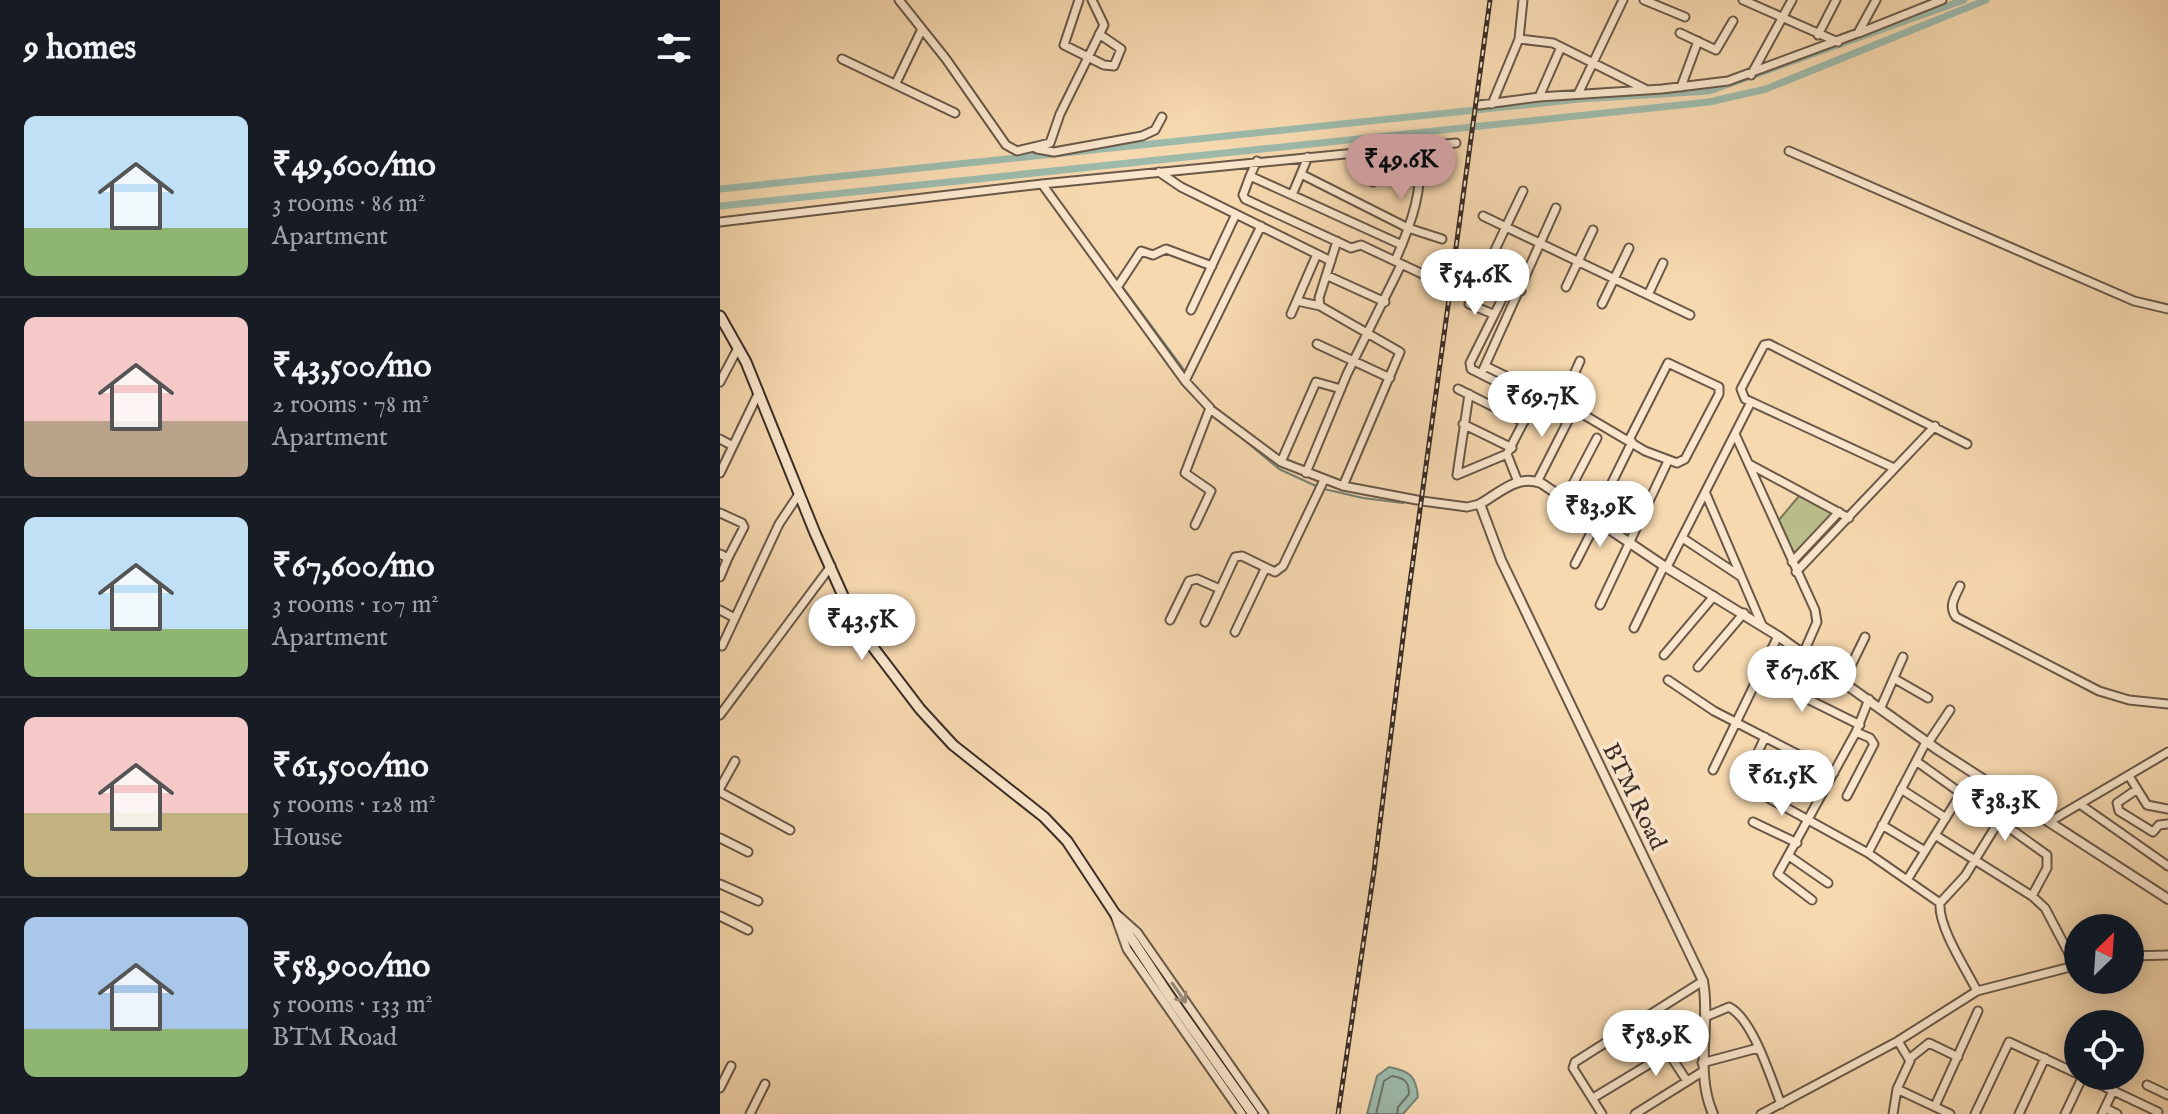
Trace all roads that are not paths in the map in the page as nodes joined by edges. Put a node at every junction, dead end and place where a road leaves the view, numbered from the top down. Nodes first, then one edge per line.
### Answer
1 (899, 0) edge
2 (1079, 0) edge
3 (1092, 0) edge
4 (1523, 0) edge
5 (1612, 0) edge
6 (1644, 0) edge
7 (1743, 0) edge
8 (1792, 0) edge
9 (1836, 0) edge
10 (1876, 0) edge
11 (1942, 0) edge
12 (1623, 1) edge
13 (1928, 4) edge
14 (1685, 17) dead end
15 (1783, 19) junction
16 (1733, 21) dead end
17 (922, 29) junction
18 (1680, 33) dead end
19 (1858, 33) junction
20 (1099, 34) junction
21 (1818, 35) junction
22 (1519, 39) junction
23 (1698, 41) junction
24 (1838, 42) junction
25 (1561, 47) junction
26 (1087, 57) junction
27 (842, 59) dead end
28 (1594, 62) junction
29 (1751, 75) junction
30 (896, 83) junction
31 (1681, 87) junction
32 (1647, 91) junction
33 (1578, 94) junction
34 (1539, 97) junction
35 (1492, 104) junction
36 (1479, 105) dead end
37 (955, 113) dead end
38 (1162, 117) dead end
39 (1456, 143) dead end
40 (1420, 145) junction
41 (1035, 148) junction
42 (1379, 148) junction
43 (1789, 151) dead end
44 (1308, 157) junction
45 (1257, 161) junction
46 (1158, 172) junction
47 (1301, 174) junction
48 (1250, 176) junction
49 (1373, 182) dead end
50 (1042, 184) junction
51 (1523, 191) dead end
52 (1292, 195) junction
53 (1556, 208) dead end
54 (1236, 214) junction
55 (1483, 216) dead end
56 (720, 222) edge
57 (1261, 226) junction
58 (1506, 227) junction
59 (1408, 228) junction
60 (1593, 230) dead end
61 (1442, 239) dead end
62 (1337, 241) junction
63 (1540, 243) junction
64 (1402, 245) junction
65 (1629, 248) dead end
66 (1494, 252) dead end
67 (1317, 254) junction
68 (1331, 261) junction
69 (1578, 261) junction
70 (1398, 263) junction
71 (1663, 263) dead end
72 (1212, 266) junction
73 (1474, 267) dead end
74 (1328, 276) junction
75 (1433, 279) dead end
76 (1614, 279) junction
77 (1509, 285) junction
78 (1118, 286) junction
79 (1566, 287) dead end
80 (1521, 291) junction
81 (1648, 295) junction
82 (1297, 301) junction
83 (1385, 302) junction
84 (1469, 304) dead end
85 (1602, 304) dead end
86 (1320, 306) junction
87 (2168, 309) edge
88 (1191, 310) dead end
89 (1291, 314) dead end
90 (1493, 314) junction
91 (1690, 315) dead end
92 (720, 316) edge
93 (1366, 332) junction
94 (1317, 344) dead end
95 (738, 348) junction
96 (1580, 361) dead end
97 (1353, 362) junction
98 (1485, 366) junction
99 (1480, 376) junction
100 (1390, 378) junction
101 (1185, 381) junction
102 (720, 382) edge
103 (1341, 389) junction
104 (1458, 389) dead end
105 (758, 394) junction
106 (1469, 394) junction
107 (1534, 402) junction
108 (1751, 402) junction
109 (1561, 403) junction
110 (1210, 409) junction
111 (1574, 409) junction
112 (1569, 418) junction
113 (1524, 422) junction
114 (1463, 424) junction
115 (1935, 426) junction
116 (1735, 434) junction
117 (1597, 438) dead end
118 (720, 439) edge
119 (1631, 441) junction
120 (1967, 444) dead end
121 (733, 446) junction
122 (1509, 451) junction
123 (1668, 461) junction
124 (1281, 462) junction
125 (1751, 465) junction
126 (1894, 468) junction
127 (720, 473) edge
128 (1306, 473) junction
129 (1518, 482) junction
130 (1537, 482) junction
131 (1322, 485) junction
132 (1343, 486) junction
133 (799, 494) junction
134 (1706, 494) junction
135 (1565, 499) junction
136 (1480, 504) junction
137 (1839, 512) junction
138 (720, 513) edge
139 (1849, 518) junction
140 (1596, 520) junction
141 (1195, 525) dead end
142 (1684, 539) junction
143 (1630, 543) junction
144 (724, 556) edge
145 (1792, 562) junction
146 (1575, 564) dead end
147 (831, 566) junction
148 (1665, 566) junction
149 (1265, 569) junction
150 (1796, 572) junction
151 (720, 577) edge
152 (1742, 577) junction
153 (1960, 586) dead end
154 (1220, 589) junction
155 (1714, 596) junction
156 (1600, 605) dead end
157 (720, 610) edge
158 (1744, 613) junction
159 (735, 618) junction
160 (1170, 620) dead end
161 (1205, 622) dead end
162 (1762, 625) junction
163 (1634, 628) dead end
164 (1235, 632) dead end
165 (1778, 636) junction
166 (1865, 637) dead end
167 (722, 646) edge
168 (1803, 654) junction
169 (1664, 655) dead end
170 (1903, 657) dead end
171 (1698, 667) dead end
172 (1759, 675) junction
173 (1895, 679) junction
174 (1668, 680) dead end
175 (1844, 680) junction
176 (1928, 698) dead end
177 (1869, 699) junction
178 (2168, 704) edge
179 (1881, 707) junction
180 (1950, 710) dead end
181 (720, 715) edge
182 (1736, 722) junction
183 (1858, 728) junction
184 (1765, 737) junction
185 (1927, 742) junction
186 (2168, 752) edge
187 (735, 761) dead end
188 (1916, 761) junction
189 (1713, 770) dead end
190 (1834, 773) junction
191 (2129, 776) junction
192 (1901, 789) junction
193 (720, 790) edge
194 (2136, 790) junction
195 (1960, 795) junction
196 (1847, 796) dead end
197 (2081, 805) junction
198 (2168, 809) edge
199 (1946, 818) junction
200 (1999, 821) junction
201 (1753, 822) dead end
202 (1809, 822) junction
203 (2049, 822) junction
204 (2168, 824) edge
205 (1882, 825) junction
206 (790, 830) dead end
207 (1935, 835) junction
208 (720, 838) edge
209 (1797, 843) junction
210 (1925, 851) junction
211 (748, 852) dead end
212 (1868, 853) junction
213 (1789, 856) junction
214 (1973, 861) junction
215 (2168, 866) edge
216 (1907, 880) junction
217 (1828, 883) dead end
218 (720, 884) edge
219 (2032, 896) junction
220 (2168, 899) edge
221 (1812, 900) dead end
222 (758, 901) dead end
223 (1940, 903) junction
224 (1113, 911) junction
225 (720, 916) edge
226 (748, 930) dead end
227 (2064, 943) edge
228 (2168, 955) edge
229 (2144, 956) edge
230 (2064, 968) edge
231 (1703, 981) junction
232 (1977, 991) junction
233 (1978, 1011) dead end
234 (1645, 1017) junction
235 (1705, 1017) junction
236 (1704, 1031) junction
237 (1898, 1041) junction
238 (1758, 1048) junction
239 (1668, 1053) junction
240 (1958, 1057) junction
241 (2045, 1058) junction
242 (1909, 1059) junction
243 (731, 1066) dead end
244 (2064, 1067) edge
245 (1702, 1068) junction
246 (1687, 1081) junction
247 (765, 1084) dead end
248 (2147, 1085) dead end
249 (721, 1086) edge
250 (1897, 1089) junction
251 (2075, 1090) edge
252 (2113, 1091) joint
253 (2168, 1095) edge
254 (1593, 1098) junction
255 (1781, 1104) junction
256 (1935, 1106) junction
257 (1647, 1111) edge
258 (2103, 1111) edge
259 (2158, 1112) dead end
260 (750, 1114) edge
261 (1242, 1114) edge
262 (1253, 1114) edge
263 (1264, 1114) edge
264 (1602, 1114) edge
265 (1635, 1114) edge
266 (1713, 1114) edge
267 (1761, 1114) edge
268 (1893, 1114) edge
269 (1950, 1114) edge
270 (1975, 1114) edge
271 (2019, 1114) edge
272 (2065, 1114) edge
273 (2117, 1114) edge

1 - 17 street
2 - 26 street
3 - 20 street
4 - 22 street
5 - 12 street
6 - 14 street
7 - 15 street
8 - 15 street
9 - 21 street
10 - 19 street
11 - 13 street
12 - 28 street
13 - 19 street
15 - 21 street
15 - 29 street
16 - 23 street
17 - 30 street
17 - 41 street
18 - 23 street
19 - 24 street
20 - 26 street
20 - 26 street
21 - 24 street
22 - 25 street
22 - 35 street
23 - 31 street
24 - 29 street
25 - 28 street
25 - 34 street
26 - 41 street
27 - 30 street
28 - 32 street
28 - 33 street
29 - 31 street
30 - 37 street
31 - 32 street
32 - 33 street
33 - 34 street
34 - 35 street
35 - 36 street
38 - 41 street
39 - 40 street
40 - 42 street
40 - 59 street
42 - 44 street
42 - 49 street
43 - 87 street
44 - 45 street
44 - 47 street
45 - 46 street
45 - 48 street
46 - 50 street
46 - 54 street
47 - 52 street
47 - 59 street
48 - 52 street
48 - 62 street
50 - 56 street
50 - 78 street
51 - 58 street
52 - 64 street
53 - 63 street
54 - 57 street
54 - 72 street
55 - 58 street
57 - 67 street
57 - 101 street
58 - 63 street
58 - 66 street
59 - 61 street
59 - 64 street
60 - 69 street
62 - 68 street
62 - 70 street
63 - 69 street
63 - 80 street
64 - 70 street
65 - 76 street
67 - 68 street
67 - 82 street
68 - 74 street
69 - 76 street
69 - 79 street
70 - 75 street
70 - 83 street
71 - 81 street
72 - 78 street
72 - 88 street
73 - 77 street
74 - 83 street
74 - 86 street
76 - 81 street
76 - 85 street
77 - 80 street
77 - 90 street
78 - 101 street
80 - 98 street
81 - 91 street
82 - 86 street
82 - 89 street
83 - 93 street
84 - 90 street
86 - 93 street
90 - 99 street
92 - 95 main road
93 - 97 street
93 - 100 street
94 - 97 street
95 - 102 street
95 - 105 main road
96 - 109 street
97 - 100 street
97 - 103 street
98 - 99 street
98 - 109 street
99 - 107 street
100 - 132 street
101 - 110 street
103 - 124 street
103 - 128 street
104 - 106 street
105 - 121 street
105 - 133 main road
106 - 113 street
106 - 114 street
107 - 112 street
107 - 113 street
108 - 115 street
108 - 116 street
108 - 126 street
109 - 111 street
110 - 124 street
110 - 141 street
111 - 112 street
111 - 119 street
112 - 130 street
113 - 122 street
114 - 122 street
114 - 122 street
115 - 120 street
115 - 126 street
116 - 125 street
116 - 134 street
117 - 135 street
118 - 121 street
119 - 123 street
119 - 123 street
119 - 140 street
121 - 127 street
122 - 129 street
123 - 143 street
124 - 128 street
125 - 137 street
125 - 145 street
126 - 139 street
128 - 131 street
129 - 130 street
129 - 136 street
130 - 135 street
131 - 132 street
131 - 149 street
132 - 136 street
133 - 147 main road
133 - 159 street
134 - 142 street
134 - 152 street
135 - 140 street
136 - 231 street, BTM Road
137 - 139 street
137 - 145 street
138 - 144 street
139 - 150 street
140 - 143 street
140 - 146 street
142 - 148 street
142 - 152 street
143 - 148 street
143 - 156 street
144 - 151 street
145 - 150 street
147 - 181 street
147 - 224 main road
148 - 155 street
148 - 163 street
149 - 154 street
149 - 164 street
150 - 168 street
152 - 162 street
153 - 178 street
154 - 160 street
154 - 161 street
155 - 158 street
155 - 169 street
157 - 159 street
158 - 162 street
158 - 171 street
159 - 167 street
162 - 165 street
165 - 168 street
165 - 172 street
166 - 175 street
168 - 175 street
170 - 173 street
172 - 182 street
172 - 183 street
173 - 176 street
173 - 179 street
174 - 182 street
175 - 177 street
177 - 179 street
177 - 183 street
179 - 185 street
180 - 185 street
182 - 184 street
182 - 189 street
183 - 190 street
183 - 196 street
184 - 190 street
184 - 202 street
185 - 188 street
185 - 203 street
186 - 191 street
187 - 193 street
188 - 192 street
188 - 195 street
190 - 202 street
191 - 194 street
191 - 197 street
192 - 199 street
192 - 205 street
193 - 206 street
194 - 198 street
194 - 204 street
195 - 199 street
195 - 200 street
197 - 203 street
197 - 215 street
199 - 207 street
200 - 214 street
200 - 219 street
201 - 209 street
202 - 209 street
202 - 212 street
203 - 220 street
205 - 210 street
205 - 212 street
207 - 210 street
207 - 214 street
208 - 211 street
209 - 213 street
210 - 216 street
212 - 216 street
213 - 217 street
213 - 221 street
214 - 219 street
214 - 223 street
216 - 223 street
218 - 222 street
219 - 227 street
223 - 232 street
224 - 261 street
224 - 262 main road
224 -> 263 street
225 - 226 street
228 - 229 street
230 - 232 street
231 - 234 street
231 - 235 street, BTM Road
232 - 237 street
233 - 240 street
234 - 239 street
234 - 254 street
235 - 236 street, BTM Road
235 - 238 street
236 - 239 street
236 - 245 street, BTM Road
237 - 242 street
237 - 255 street
238 - 245 street
238 - 255 street
239 - 246 street
239 - 254 street
240 - 242 street
240 - 256 street
241 - 244 street
241 - 270 street
241 - 271 street
242 - 250 street
243 - 249 street
245 - 246 street
245 - 266 street, BTM Road
246 - 257 street
247 - 260 street
248 - 253 street
250 - 256 street
250 - 268 street
251 - 272 street
252 - 258 street
252 - 259 street
254 - 264 street
255 - 267 street
256 - 269 street
257 - 265 street
258 - 273 street

